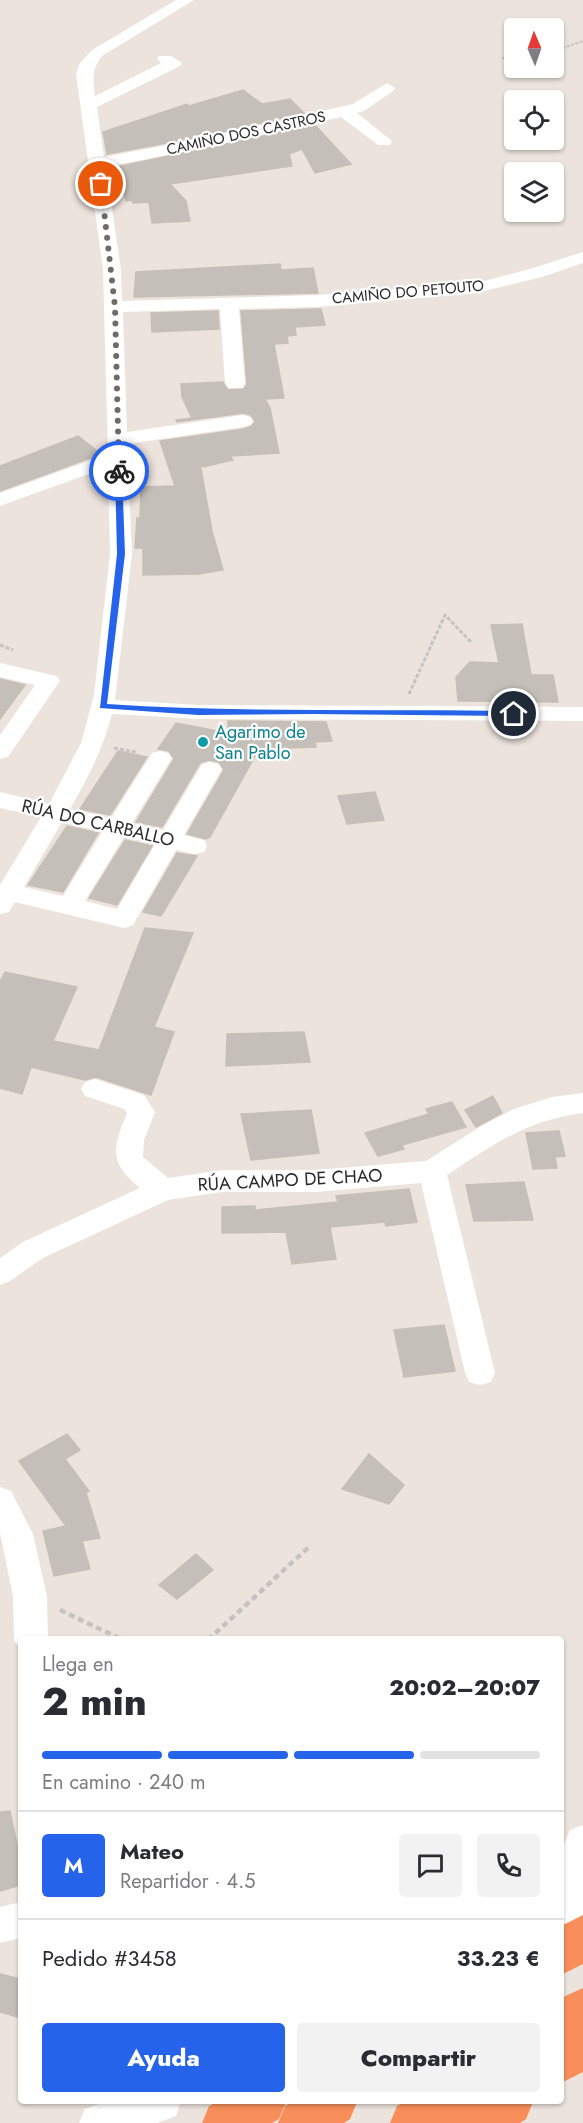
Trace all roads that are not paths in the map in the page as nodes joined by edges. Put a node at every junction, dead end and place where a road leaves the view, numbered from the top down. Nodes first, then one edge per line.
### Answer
1 (187, 0) edge
2 (165, 59) dead end
3 (387, 88) dead end
4 (89, 105) junction
5 (345, 112) junction
6 (384, 141) dead end
7 (98, 163) junction
8 (583, 258) edge
9 (230, 303) junction
10 (115, 307) junction
11 (235, 384) dead end
12 (243, 421) dead end
13 (118, 448) junction
14 (0, 500) edge
15 (0, 670) edge
16 (103, 706) junction
17 (583, 714) edge
18 (0, 752) edge
19 (160, 758) dead end
20 (210, 770) dead end
21 (0, 800) edge
22 (55, 815) junction
23 (117, 827) junction
24 (169, 840) junction
25 (195, 846) dead end
26 (5, 899) edge
27 (69, 906) junction
28 (95, 1089) dead end
29 (583, 1103) edge
30 (432, 1171) junction
31 (163, 1190) junction
32 (0, 1273) edge
33 (480, 1373) dead end
34 (0, 1502) edge
35 (31, 1636) edge
36 (18, 1921) edge
37 (0, 1925) edge
38 (583, 2011) edge
39 (564, 2023) edge
40 (583, 2043) edge
41 (564, 2058) edge
42 (156, 2104) edge
43 (259, 2104) edge
44 (330, 2104) edge
45 (443, 2104) edge
46 (506, 2104) edge
47 (99, 2123) edge
48 (226, 2123) edge
49 (302, 2123) edge
50 (414, 2123) edge
51 (478, 2123) edge

1 - 4 street
2 - 4 street
3 - 5 street, CAMIÑO DOS CASTROS
4 - 7 street
5 - 6 street
5 - 7 street, CAMIÑO DOS CASTROS
7 - 10 street
8 - 9 street, CAMIÑO DO PETOUTO
9 - 10 street, CAMIÑO DO PETOUTO
9 - 11 street
10 - 13 street
12 - 13 street
13 - 14 street
13 - 16 street
15 - 18 street
16 - 17 street
16 - 22 street
19 - 23 street
20 - 24 street
21 - 22 street, RÚA DO CARBALLO
22 - 23 street, RÚA DO CARBALLO
22 - 26 street
23 - 24 street, RÚA DO CARBALLO
23 - 27 street
24 - 25 street, RÚA DO CARBALLO
24 - 27 street
26 - 27 street
28 - 31 street
29 - 30 street, RÚA CAMPO DE CHAO
30 - 31 street, RÚA CAMPO DE CHAO
30 - 33 street
31 - 32 street, RÚA CAMPO DE CHAO
34 - 35 street
36 - 37 street
38 - 39 highway
40 - 41 highway
42 - 47 street
43 - 48 highway
44 - 49 highway
45 - 50 highway
46 - 51 highway

